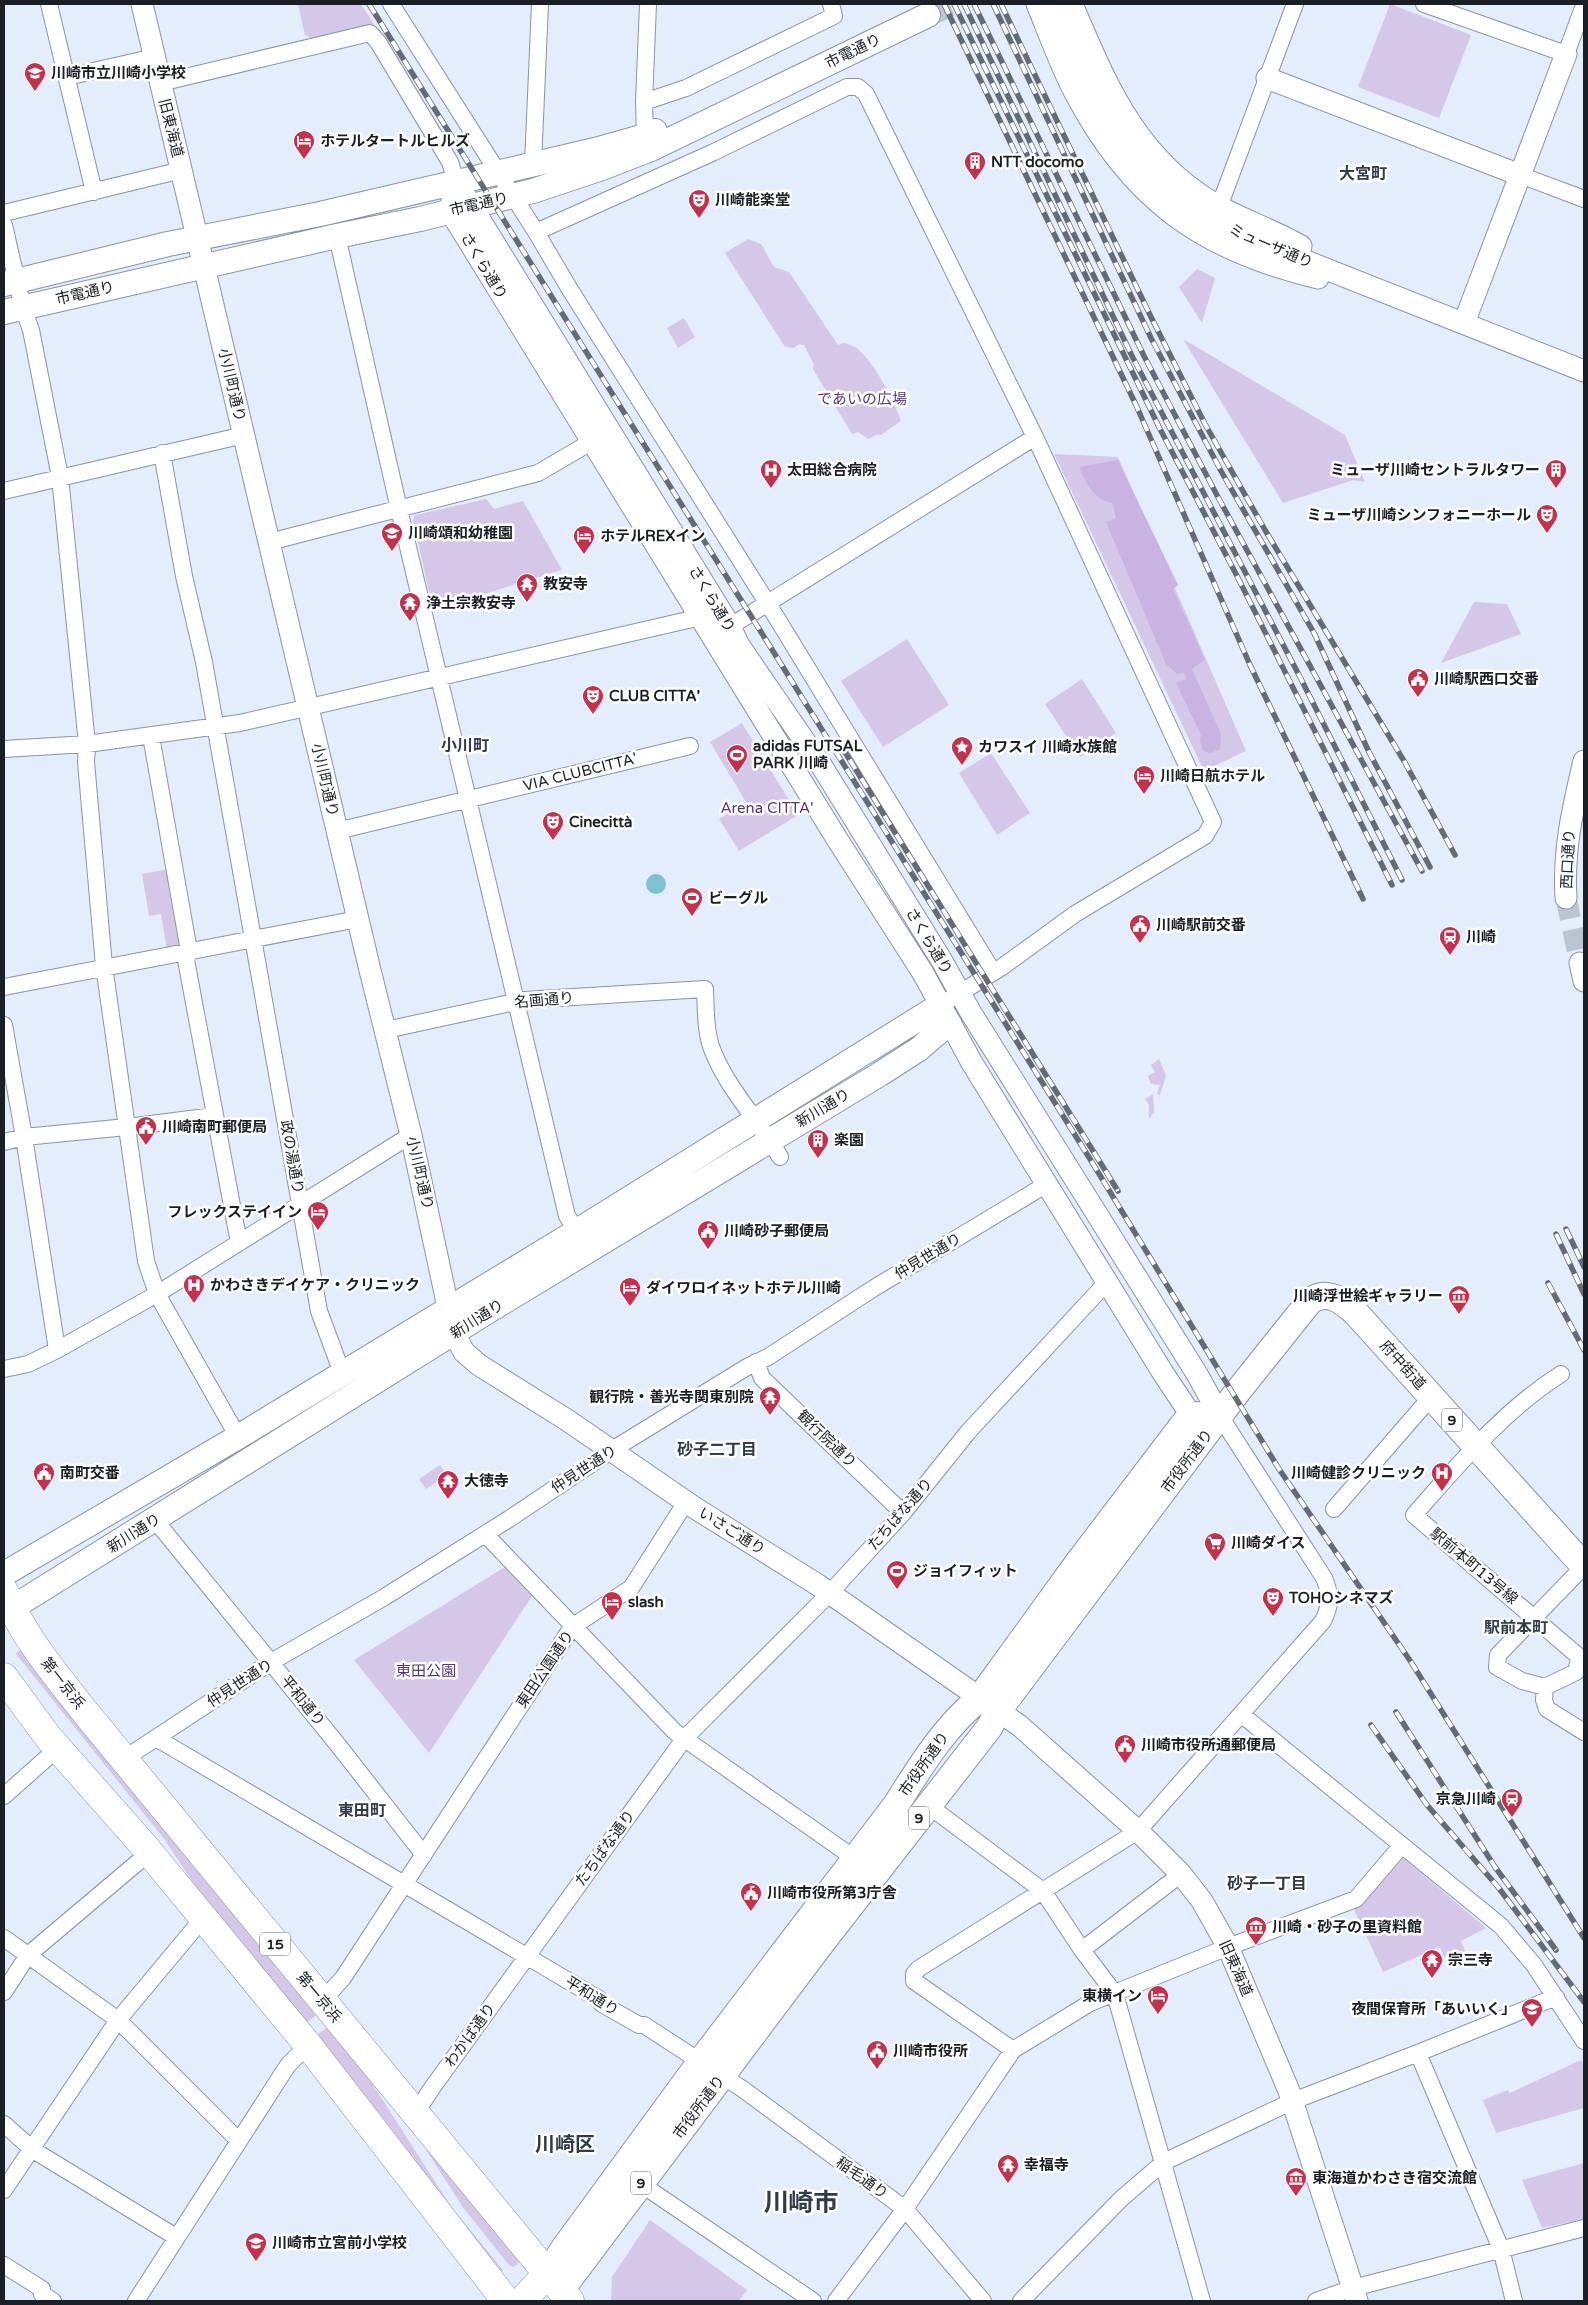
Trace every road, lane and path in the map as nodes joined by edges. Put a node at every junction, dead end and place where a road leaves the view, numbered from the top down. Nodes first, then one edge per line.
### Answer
1 (49, 4) edge
2 (142, 4) edge
3 (391, 4) edge
4 (403, 4) edge
5 (540, 4) edge
6 (648, 4) edge
7 (831, 4) edge
8 (1037, 4) edge
9 (1056, 4) edge
10 (1072, 4) edge
11 (1295, 4) edge
12 (1424, 4) edge
13 (1584, 5) edge
14 (923, 9) edge
15 (402, 24) junction
16 (1566, 54) junction
17 (154, 57) junction
18 (67, 77) junction
19 (1267, 78) junction
20 (160, 83) junction
21 (644, 102) junction
22 (645, 136) junction
23 (533, 164) junction
24 (182, 170) junction
25 (498, 172) junction
26 (1520, 175) junction
27 (456, 181) junction
28 (94, 192) junction
29 (513, 196) junction
30 (1584, 199) edge
31 (1220, 207) junction
32 (450, 211) junction
33 (481, 211) junction
34 (4, 213) edge
35 (4, 225) edge
36 (536, 232) junction
37 (337, 236) junction
38 (201, 252) junction
39 (10, 282) edge
40 (1387, 293) junction
41 (13, 310) edge
42 (1464, 323) junction
43 (1584, 371) edge
44 (244, 435) junction
45 (1036, 437) junction
46 (591, 442) junction
47 (162, 453) junction
48 (60, 477) junction
49 (4, 491) edge
50 (399, 509) junction
51 (269, 542) junction
52 (766, 602) junction
53 (700, 617) junction
54 (722, 631) junction
55 (439, 678) junction
56 (308, 707) junction
57 (215, 728) junction
58 (151, 736) junction
59 (87, 744) junction
60 (690, 746) dead end
61 (4, 749) edge
62 (1584, 760) edge
63 (469, 799) junction
64 (337, 831) junction
65 (1566, 898) tunnel mouth
66 (358, 919) junction
67 (253, 938) junction
68 (189, 950) junction
69 (104, 966) junction
70 (993, 972) junction
71 (4, 987) edge
72 (958, 992) junction
73 (516, 1001) junction
74 (971, 1013) junction
75 (944, 1014) junction
76 (4, 1025) edge
77 (386, 1030) junction
78 (214, 1116) junction
79 (755, 1118) junction
80 (127, 1127) junction
81 (411, 1135) junction
82 (24, 1137) junction
83 (4, 1142) edge
84 (775, 1148) junction
85 (1047, 1184) junction
86 (301, 1203) junction
87 (577, 1231) junction
88 (239, 1243) junction
89 (1108, 1281) junction
90 (157, 1294) junction
91 (448, 1307) junction
92 (459, 1343) junction
93 (57, 1350) junction
94 (756, 1362) junction
95 (4, 1369) edge
96 (342, 1373) junction
97 (1560, 1374) dead end
98 (1431, 1397) junction
99 (1191, 1415) junction
100 (1220, 1416) junction
101 (238, 1437) junction
102 (1476, 1446) junction
103 (612, 1450) junction
104 (686, 1502) junction
105 (1334, 1509) dead end
106 (902, 1513) junction
107 (155, 1520) junction
108 (485, 1534) junction
109 (1584, 1566) edge
110 (4, 1574) edge
111 (829, 1594) junction
112 (6, 1604) edge
113 (1535, 1618) junction
114 (572, 1627) junction
115 (271, 1662) junction
116 (4, 1678) edge
117 (1545, 1686) junction
118 (989, 1705) junction
119 (1241, 1714) junction
120 (1584, 1732) edge
121 (156, 1738) junction
122 (684, 1739) junction
123 (58, 1748) junction
124 (124, 1759) junction
125 (4, 1796) edge
126 (929, 1806) junction
127 (1138, 1831) junction
128 (1402, 1845) junction
129 (150, 1852) junction
130 (424, 1855) junction
131 (854, 1858) junction
132 (1181, 1874) junction
133 (405, 1886) junction
134 (1043, 1891) junction
135 (827, 1915) junction
136 (204, 1917) junction
137 (4, 1938) edge
138 (1228, 1947) junction
139 (1082, 1950) junction
140 (28, 1954) junction
141 (526, 1957) junction
142 (4, 1992) edge
143 (1115, 1994) junction
144 (1556, 1996) junction
145 (322, 2001) junction
146 (118, 2020) junction
147 (1584, 2041) edge
148 (308, 2045) junction
149 (1013, 2050) junction
150 (1418, 2053) junction
151 (701, 2061) junction
152 (722, 2076) junction
153 (1293, 2101) junction
154 (415, 2114) junction
155 (4, 2124) edge
156 (239, 2141) junction
157 (32, 2150) junction
158 (1164, 2162) junction
159 (641, 2184) junction
160 (4, 2190) edge
161 (905, 2209) junction
162 (1584, 2228) edge
163 (176, 2237) junction
164 (1501, 2249) junction
165 (6, 2272) edge
166 (558, 2292) edge
167 (1355, 2295) edge
168 (53, 2301) edge
169 (136, 2301) edge
170 (506, 2301) edge
171 (522, 2301) edge
172 (813, 2301) edge
173 (836, 2301) edge
174 (983, 2301) edge
175 (1021, 2301) edge
176 (1202, 2301) edge
177 (1316, 2301) edge
178 (1514, 2301) edge

1 - 18 street
2 - 17 street, 旧東海道
3 - 15 street
4 - 15 street
5 - 23 street
6 - 21 street
7 - 21 street
8 - 40 street
9 - 40 street, ミューザ通り
10 - 31 street
11 - 19 street
12 - 16 street
13 - 16 street
14 - 22 main road, 市電通り
14 - 29 main road, 市電通り
15 - 25 street
16 - 26 street
17 - 18 street
17 - 20 street, 旧東海道
18 - 28 street
19 - 26 street
19 - 31 street
20 - 24 street, 旧東海道
20 - 27 street
21 - 22 street
22 - 23 main road, 市電通り
23 - 25 main road, 市電通り
24 - 28 street
24 - 38 street, 旧東海道
25 - 27 main road, 市電通り
25 - 29 street
26 - 30 street
26 - 42 street
27 - 32 street
27 - 33 street, さくら通り
27 - 38 main road, 市電通り
28 - 34 street
29 - 33 main road, 市電通り
29 - 36 street
31 - 40 street
32 - 33 main road, 市電通り
32 - 37 main road, 市電通り
32 - 46 street, さくら通り
33 - 54 street, さくら通り
35 - 39 street
36 - 45 street
36 - 52 street
37 - 38 main road, 市電通り
37 - 50 street
38 - 39 main road, 市電通り
38 - 41 main road, 市電通り
38 - 44 street, 小川町通り
39 - 41 street
40 - 42 street, ミューザ通り
41 - 48 street
42 - 43 street, ミューザ通り
44 - 47 street
44 - 51 street, 小川町通り
45 - 52 street
45 - 70 street
46 - 50 street
46 - 53 street, さくら通り
47 - 48 street
47 - 57 street, 政の湯通り
48 - 49 street
48 - 59 street
50 - 51 street
50 - 55 street
51 - 56 street, 小川町通り
52 - 54 street
52 - 70 street
53 - 54 street, さくら通り
53 - 55 street
54 - 72 street, さくら通り
54 - 75 street, さくら通り
55 - 56 street
55 - 63 street
56 - 57 street
56 - 64 street, 小川町通り
57 - 58 street
57 - 67 street, 政の湯通り
58 - 59 street
58 - 68 street
59 - 61 street
59 - 69 street
60 - 63 street, VIA CLUBCITTA'
62 - 65 street, 西口通り
63 - 64 street, VIA CLUBCITTA'
63 - 73 street
64 - 66 street, 小川町通り
66 - 67 street
66 - 77 street, 小川町通り
67 - 68 street
67 - 86 street, 政の湯通り
68 - 69 street
68 - 78 street
69 - 71 street
69 - 80 street
70 - 72 street
72 - 74 street, さくら通り
72 - 75 street
73 - 77 street, 名画通り
73 - 79 street, 名画通り
73 - 87 street
74 - 75 street
74 - 100 street, さくら通り
75 - 79 main road, 新川通り
75 - 84 main road, 新川通り
75 - 85 street, さくら通り
76 - 82 street
77 - 81 street, 小川町通り
78 - 80 street
78 - 88 street
79 - 84 street
79 - 87 main road, 新川通り
80 - 82 street
80 - 90 street
81 - 86 street
81 - 91 street, 小川町通り
82 - 83 street
82 - 93 street
84 - 92 main road, 新川通り
85 - 89 street, さくら通り
85 - 94 street, 仲見世通り
86 - 88 street
86 - 96 street, 政の湯通り
87 - 91 main road, 新川通り
88 - 90 street
89 - 99 street, さくら通り
89 - 106 street, たちばな通り
90 - 93 street
90 - 101 street
91 - 92 street, 小川町通り
91 - 96 main road, 新川通り
92 - 103 street, いさご通り
92 - 107 main road, 新川通り
93 - 95 street
94 - 103 street, 仲見世通り
94 - 106 street, 観行院通り
96 - 101 main road, 新川通り
97 - 102 street
98 - 100 main road, 府中街道 / 9
98 - 102 main road, 府中街道 / 9
98 - 105 street
99 - 100 main road, 市役所通り
99 - 118 main road, 市役所通り / 9
100 - 118 main road, 市役所通り / 9
100 - 119 street
101 - 110 main road, 新川通り
102 - 109 main road, 府中街道 / 9
102 - 113 street, 駅前本町13号線
103 - 104 street, いさご通り
103 - 108 street, 仲見世通り
104 - 111 street, いさご通り
104 - 114 street, 東田公園通り
106 - 111 street, たちばな通り
107 - 112 main road, 新川通り
107 - 115 street, 平和通り
108 - 114 street
108 - 115 street, 仲見世通り
109 - 113 street
111 - 118 street, いさご通り
111 - 122 street, たちばな通り
112 - 124 highway, 第一京浜 / 15
113 - 117 street, 駅前本町13号線
113 - 117 street
114 - 122 street
114 - 130 street, 東田公園通り
115 - 121 street, 仲見世通り
115 - 130 street, 平和通り
116 - 123 highway, 15
117 - 120 street
118 - 126 main road, 市役所通り / 9
118 - 127 street, 旧東海道
118 - 131 main road, 市役所通り / 9
119 - 127 street
119 - 128 street
121 - 124 street, 仲見世通り
121 - 133 street, 平和通り
122 - 131 street
122 - 141 street, たちばな通り
123 - 125 street
123 - 129 highway, 15
124 - 145 highway, 第一京浜 / 15
126 - 134 street
126 - 135 main road, 市役所通り / 9
127 - 132 street, 旧東海道
127 - 134 street
128 - 138 street
128 - 144 street
129 - 136 highway, 15
129 - 140 street
130 - 133 street
131 - 135 main road, 市役所通り / 9
132 - 138 street, 旧東海道
132 - 139 street
133 - 141 street, 平和通り
133 - 145 street
134 - 139 street
134 - 149 street
135 - 151 main road, 市役所通り / 9
135 - 152 main road, 市役所通り / 9
136 - 146 street
136 - 148 highway, 15
137 - 140 street
138 - 143 street
138 - 153 street, 旧東海道
139 - 143 street
140 - 142 street
140 - 146 street
141 - 151 street, 平和通り
141 - 154 street, わかば通り
143 - 149 street
143 - 158 street
144 - 147 street
144 - 150 street
145 - 154 highway, 第一京浜 / 15
146 - 156 street
146 - 157 street
148 - 156 street
148 - 170 highway, 15
149 - 161 street
150 - 153 street
150 - 164 street
151 - 152 street, 平和通り
151 - 166 main road, 市役所通り / 9
152 - 159 main road, 市役所通り / 9
152 - 161 street, 稲毛通り
153 - 158 street
153 - 167 street, 旧東海道
154 - 166 highway, 第一京浜 / 15
155 - 157 street
156 - 163 street
157 - 160 street
157 - 163 street
158 - 175 street
158 - 176 street
159 - 166 main road, 市役所通り / 9
159 - 172 street
161 - 173 street
161 - 174 street, 稲毛通り
162 - 164 street
163 - 169 street
164 - 167 street
164 - 178 street
165 - 168 street
166 - 171 highway
167 - 177 street

